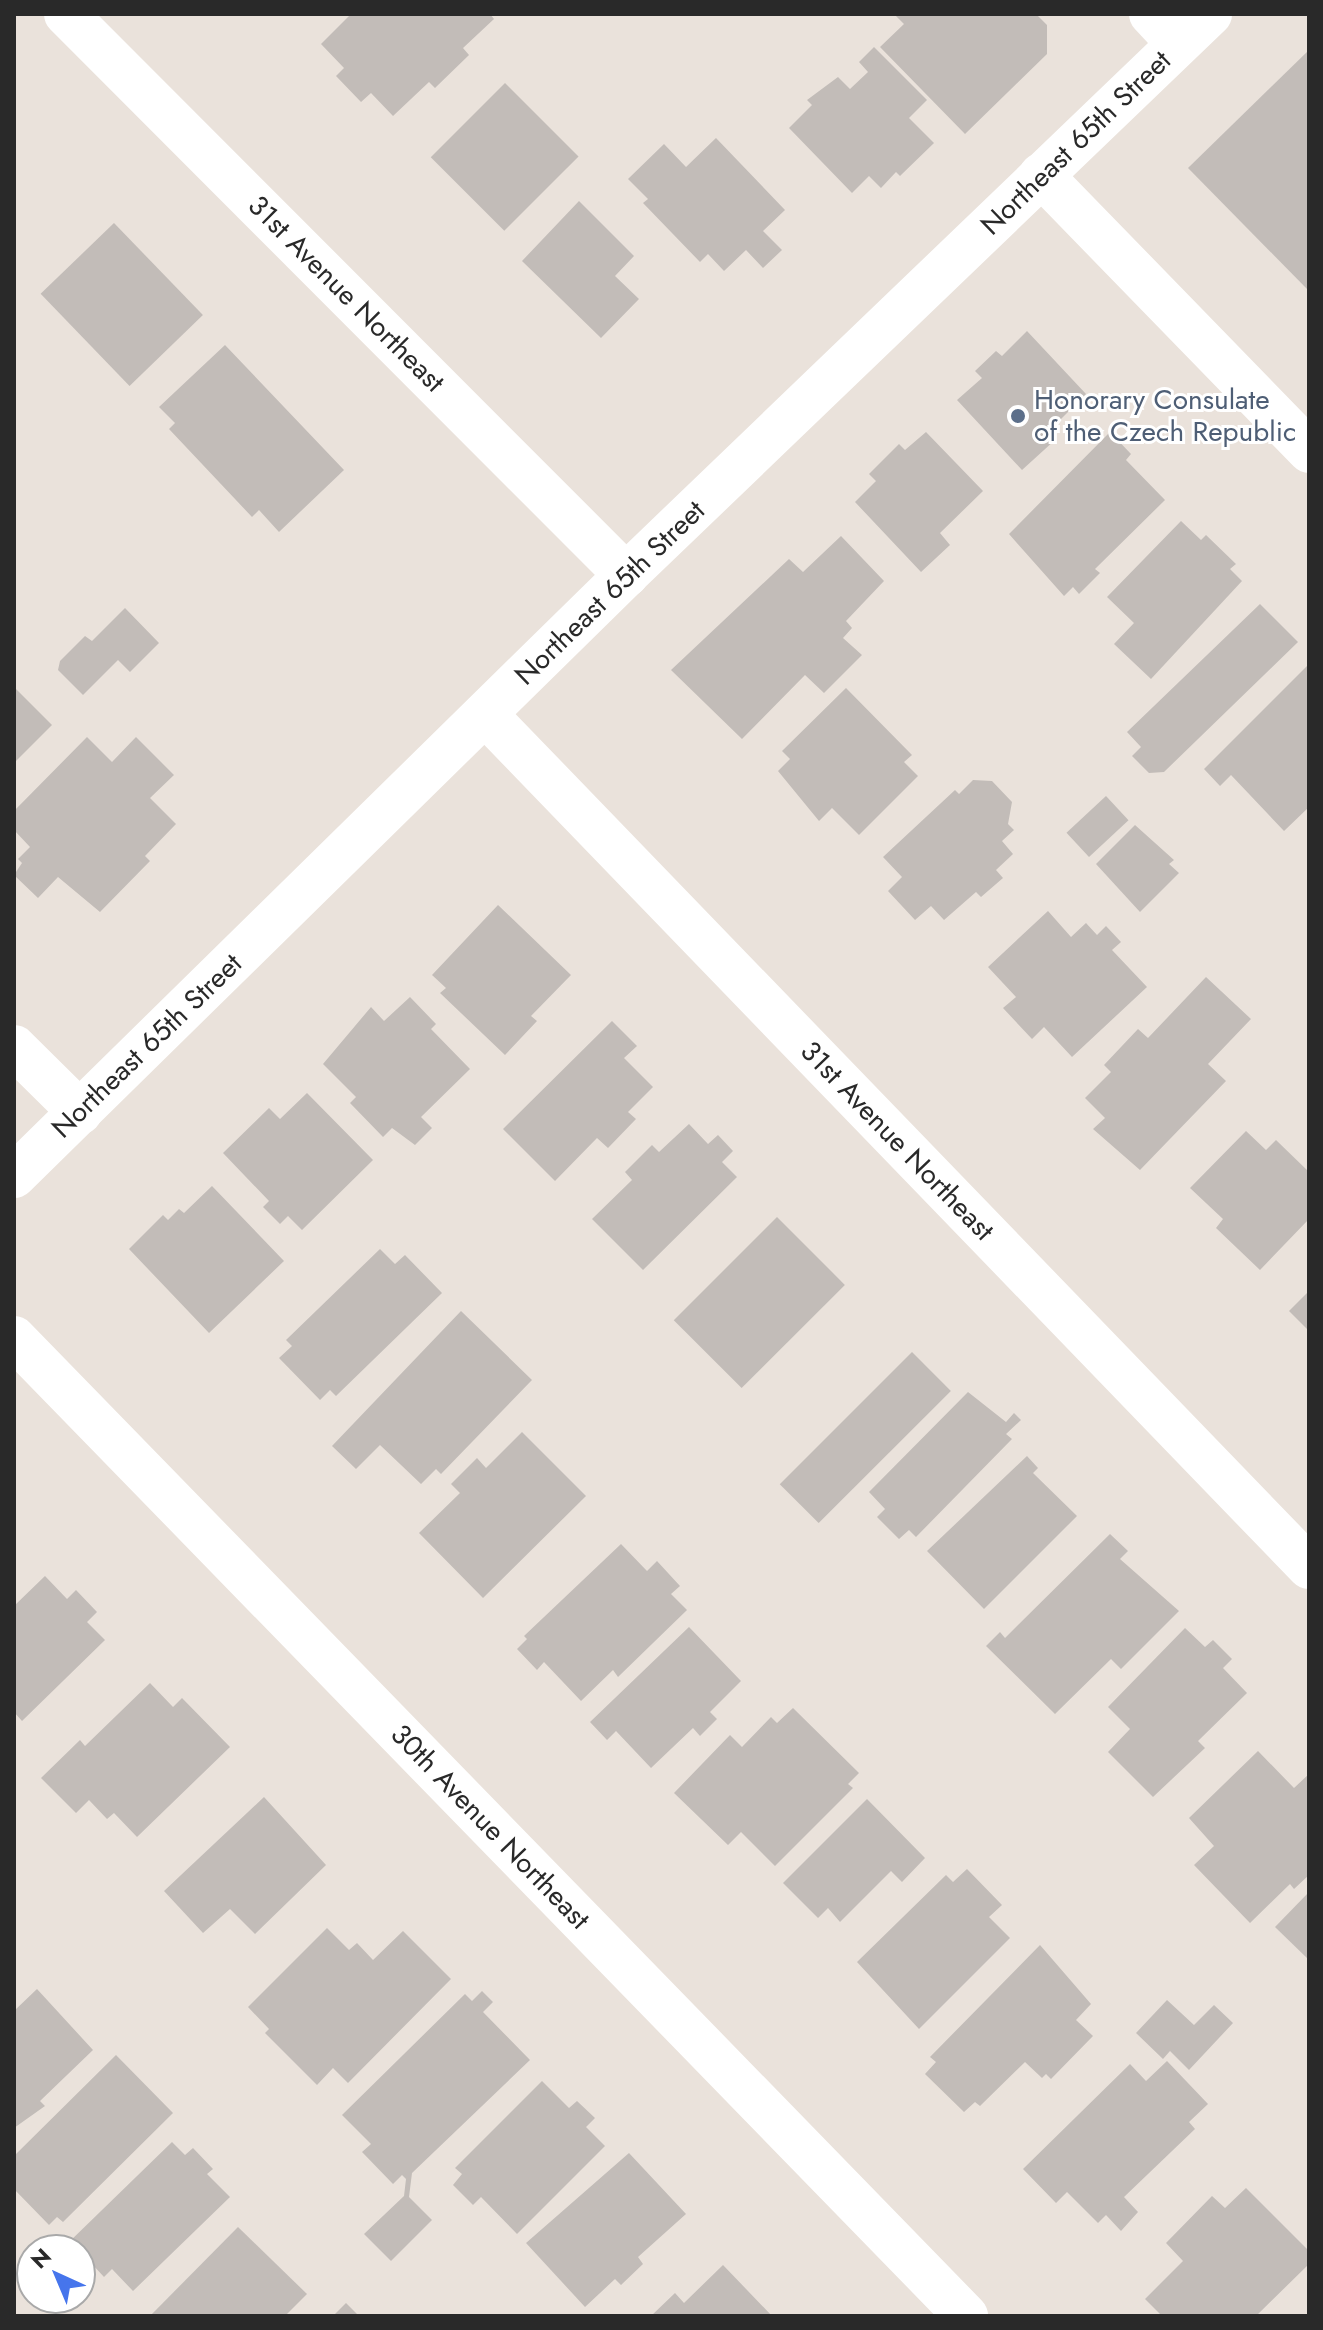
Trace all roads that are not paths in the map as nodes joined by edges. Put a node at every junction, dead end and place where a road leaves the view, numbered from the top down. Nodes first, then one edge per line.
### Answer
1 (66, 14) edge
2 (1210, 14) edge
3 (1164, 28) edge
4 (1041, 175) junction
5 (1309, 451) edge
6 (626, 575) junction
7 (485, 714) junction
8 (14, 1047) edge
9 (80, 1112) junction
10 (14, 1176) edge
11 (14, 1338) edge
12 (1309, 1567) edge
13 (966, 2316) edge

1 - 6 street, 31st Avenue Northeast
2 - 3 street, Northeast 65th Street
3 - 4 street, Northeast 65th Street
4 - 5 street
4 - 6 street, Northeast 65th Street
6 - 7 street, Northeast 65th Street
7 - 9 street, Northeast 65th Street
7 - 12 street, 31st Avenue Northeast
8 - 9 street
9 - 10 street, Northeast 65th Street
11 - 13 street, 30th Avenue Northeast

